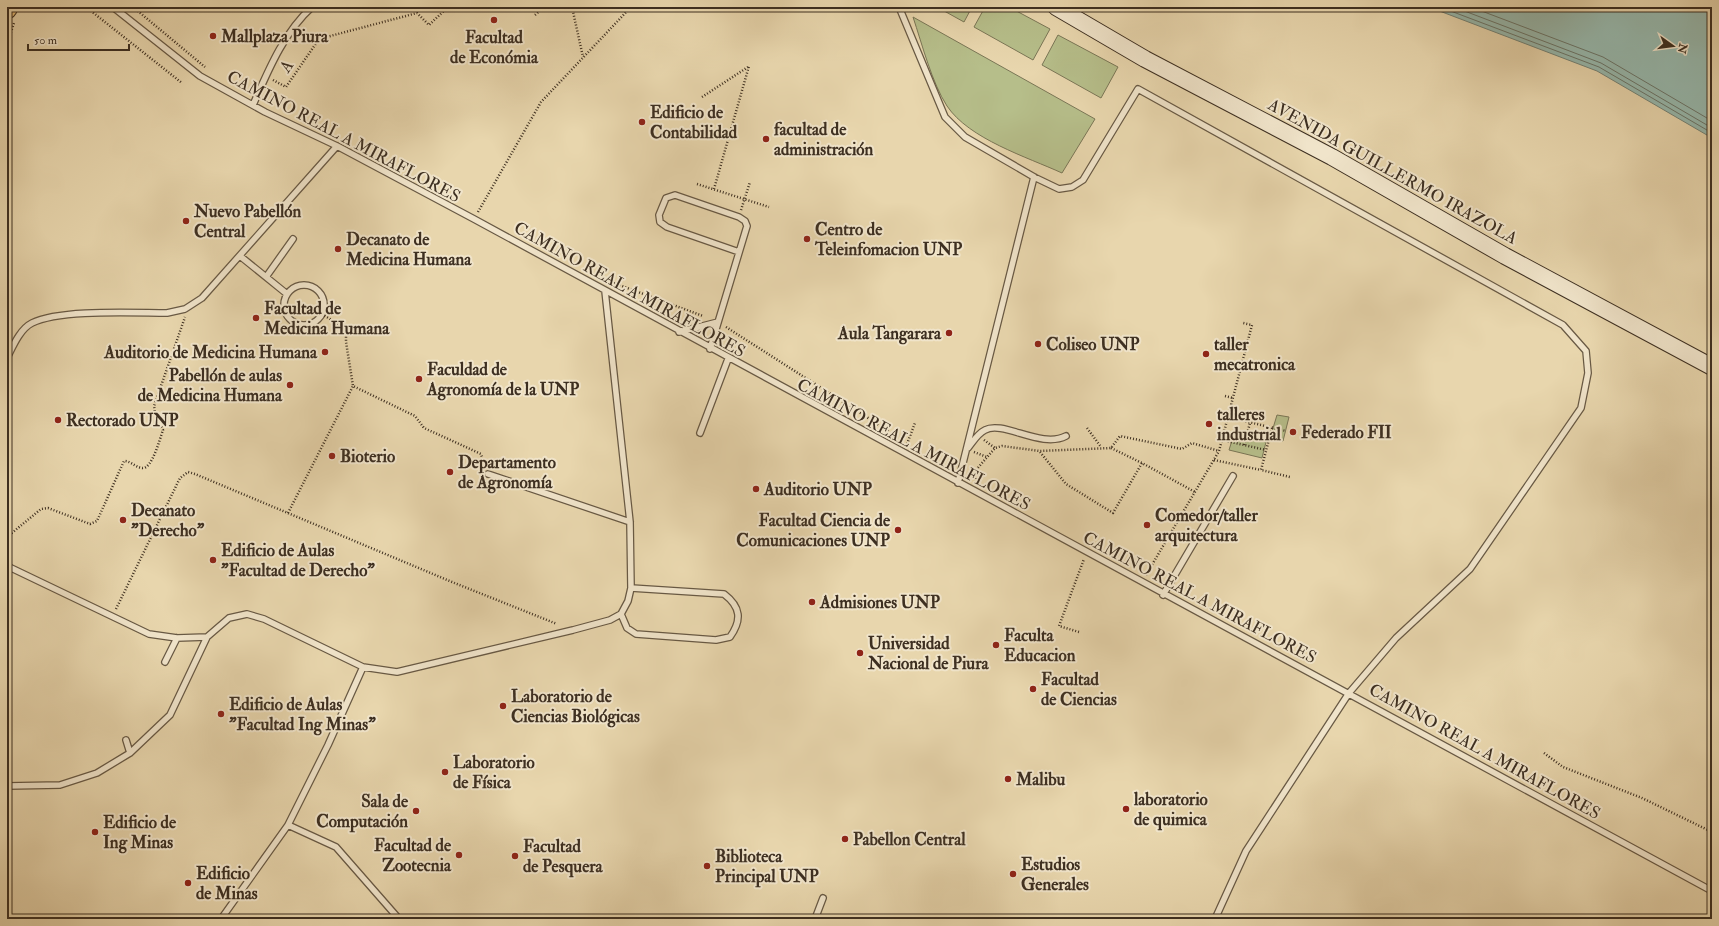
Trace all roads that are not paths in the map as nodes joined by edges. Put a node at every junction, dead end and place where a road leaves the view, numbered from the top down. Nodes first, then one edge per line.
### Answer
1 (113, 7) edge
2 (312, 7) edge
3 (899, 7) edge
4 (1056, 7) edge
5 (253, 105) junction
6 (337, 146) junction
7 (1034, 177) junction
8 (293, 239) dead end
9 (739, 252) junction
10 (240, 256) junction
11 (266, 277) junction
12 (604, 291) junction
13 (287, 294) junction
14 (718, 322) junction
15 (679, 332) junction
16 (710, 349) junction
17 (7, 358) edge
18 (728, 359) junction
19 (1712, 368) edge
20 (700, 433) dead end
21 (1066, 436) dead end
22 (966, 450) junction
23 (488, 474) road end
24 (1233, 476) dead end
25 (958, 483) junction
26 (630, 522) junction
27 (7, 566) edge
28 (631, 588) junction
29 (1163, 595) junction
30 (621, 614) junction
31 (207, 637) junction
32 (177, 638) junction
33 (165, 662) dead end
34 (363, 667) junction
35 (1349, 694) junction
36 (126, 740) dead end
37 (130, 753) junction
38 (7, 786) edge
39 (288, 825) junction
40 (1712, 891) edge
41 (824, 898) dead end
42 (221, 919) edge
43 (399, 919) edge
44 (814, 919) edge
45 (1215, 919) edge

1 - 5 lane, CAMINO REAL A MIRAFLORES
2 - 5 lane
3 - 7 lane
4 - 19 main road, AVENIDA GUILLERMO IRAZOLA
5 - 6 lane, CAMINO REAL A MIRAFLORES
6 - 10 lane
6 - 12 lane, CAMINO REAL A MIRAFLORES
7 - 22 lane
7 - 35 lane
8 - 11 lane
9 - 9 lane
9 - 14 lane
10 - 11 lane
10 - 17 lane
11 - 13 lane
12 - 15 lane, CAMINO REAL A MIRAFLORES
12 - 26 lane
13 - 13 lane
14 - 15 lane
14 - 16 lane
15 - 16 lane, CAMINO REAL A MIRAFLORES
16 - 18 lane, CAMINO REAL A MIRAFLORES
18 - 20 lane
18 - 25 lane, CAMINO REAL A MIRAFLORES
21 - 22 lane
22 - 25 lane
23 - 26 lane
24 - 29 lane
25 - 29 lane, CAMINO REAL A MIRAFLORES
26 - 28 lane
27 - 32 lane
28 - 30 lane
28 - 30 lane
29 - 35 lane, CAMINO REAL A MIRAFLORES
30 - 34 lane
31 - 32 lane
31 - 34 lane
31 - 37 lane
32 - 33 lane
34 - 39 lane
35 - 40 lane, CAMINO REAL A MIRAFLORES
35 - 45 lane
36 - 37 lane
37 - 38 lane
39 - 42 lane
39 - 43 lane
41 - 44 lane

